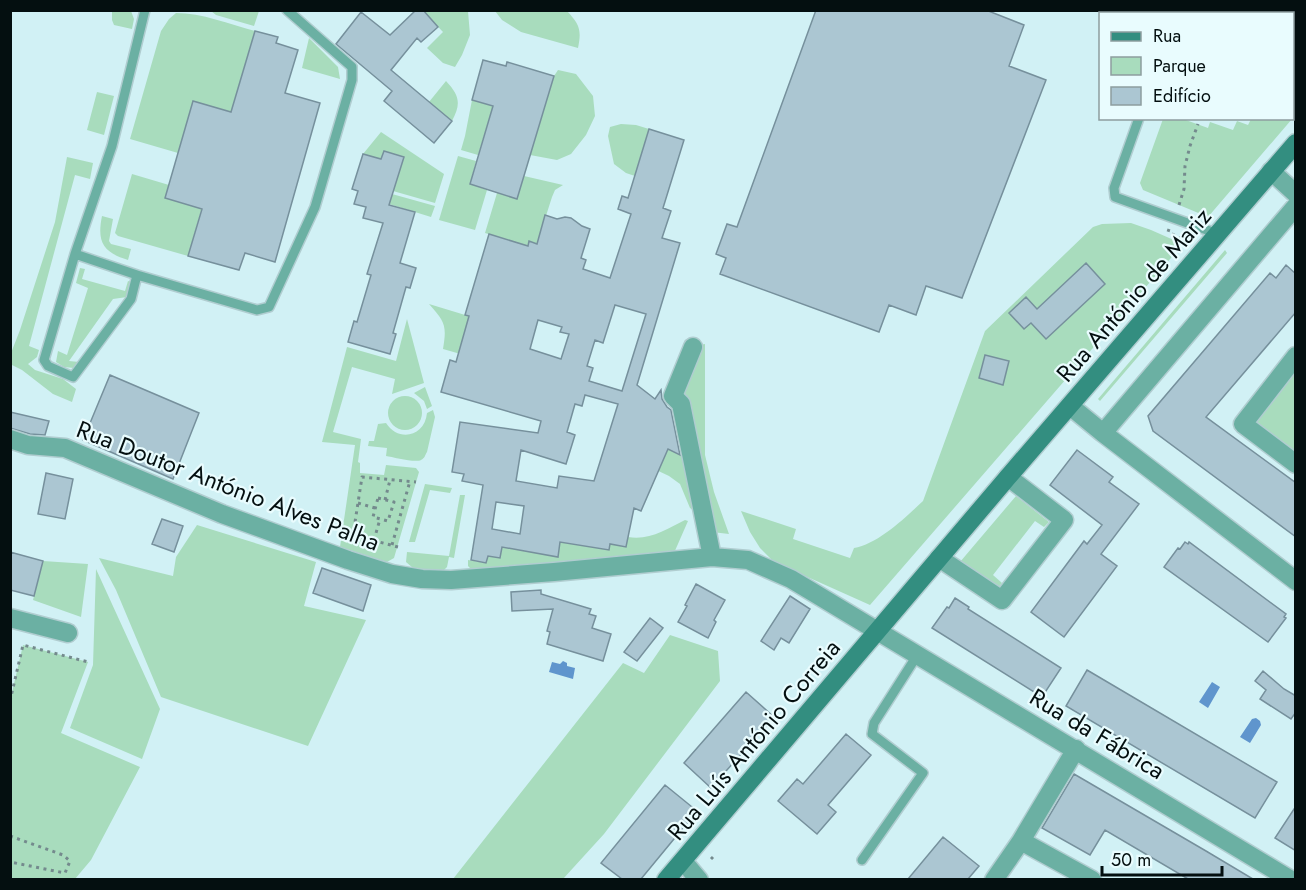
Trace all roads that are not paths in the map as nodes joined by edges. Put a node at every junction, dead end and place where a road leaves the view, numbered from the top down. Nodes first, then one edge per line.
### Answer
1 (145, 10) edge
2 (287, 10) edge
3 (1138, 120) edge
4 (1296, 143) edge
5 (1271, 171) junction
6 (1296, 194) edge
7 (1296, 206) edge
8 (1218, 234) junction
9 (75, 254) junction
10 (137, 275) junction
11 (693, 347) dead end
12 (1296, 356) edge
13 (1070, 406) junction
14 (1103, 433) junction
15 (10, 439) edge
16 (1296, 464) edge
17 (1008, 477) junction
18 (712, 556) junction
19 (939, 558) junction
20 (1296, 581) edge
21 (10, 618) edge
22 (877, 630) junction
23 (68, 633) dead end
24 (918, 654) junction
25 (1076, 749) junction
26 (1021, 841) junction
27 (862, 860) dead end
28 (683, 861) junction
29 (1280, 876) edge
30 (666, 879) edge
31 (699, 879) edge
32 (994, 879) edge
33 (1092, 879) edge

1 - 9 lane
2 - 10 lane
3 - 8 lane
4 - 5 street, Rua António de Mariz
5 - 6 street
5 - 8 street, Rua António de Mariz
7 - 14 street
8 - 13 street, Rua António de Mariz
9 - 10 lane
9 - 10 lane
11 - 18 street
12 - 16 street
13 - 14 street
13 - 17 street, Rua António de Mariz
14 - 20 street
15 - 18 street, Rua Doutor António Alves Palha
17 - 19 street, Rua António de Mariz
17 - 19 street
18 - 22 street, Rua Doutor António Alves Palha
19 - 22 street, Rua António de Mariz
21 - 23 street
22 - 24 street, Rua da Fábrica
22 - 28 street, Rua Luís António Correia
24 - 25 street, Rua da Fábrica
24 - 27 lane
25 - 26 street
25 - 29 street, Rua da Fábrica
26 - 32 street
26 - 33 street
28 - 30 street, Rua Luís António Correia
28 - 31 street

